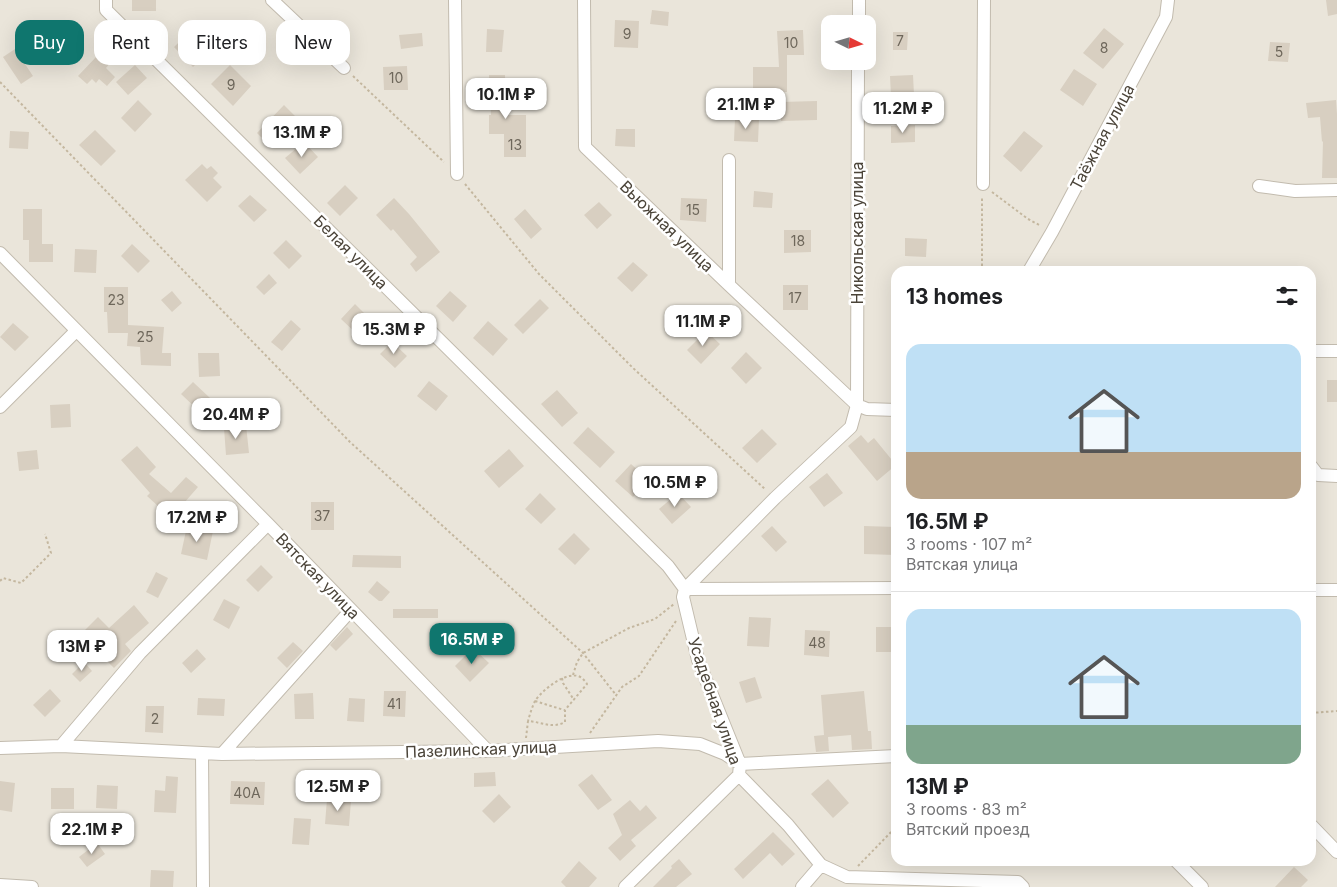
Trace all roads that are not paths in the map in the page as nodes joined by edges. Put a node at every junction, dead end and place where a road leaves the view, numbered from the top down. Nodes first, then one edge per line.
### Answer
1 (106, 0) edge
2 (272, 0) edge
3 (454, 0) edge
4 (584, 0) edge
5 (859, 0) edge
6 (984, 0) edge
7 (1168, 0) edge
8 (858, 15) edge
9 (344, 68) road end
10 (858, 70) edge
11 (729, 160) dead end
12 (457, 174) road end
13 (983, 184) road end
14 (1259, 186) dead end
15 (1337, 190) edge
16 (0, 254) edge
17 (1032, 266) edge
18 (729, 285) junction
19 (76, 331) junction
20 (1337, 351) edge
21 (1316, 352) edge
22 (857, 405) junction
23 (0, 407) edge
24 (891, 410) edge
25 (1316, 472) edge
26 (1337, 476) edge
27 (268, 524) junction
28 (891, 588) edge
29 (1316, 590) edge
30 (1337, 590) edge
31 (684, 598) junction
32 (351, 610) junction
33 (61, 746) junction
34 (0, 748) edge
35 (488, 750) junction
36 (202, 752) junction
37 (222, 754) junction
38 (891, 756) edge
39 (739, 769) junction
40 (1316, 830) edge
41 (1337, 852) edge
42 (821, 865) junction
43 (1181, 866) edge
44 (847, 882) edge
45 (0, 885) edge
46 (32, 887) edge
47 (202, 887) edge
48 (625, 887) edge
49 (802, 887) edge
50 (1023, 887) edge
51 (1202, 887) edge

1 - 31 street, Белая улица
2 - 9 street
3 - 12 street
4 - 18 street, Вьюжная улица
5 - 8 street
6 - 13 street
7 - 17 street, Таёжная улица
10 - 22 street, Никольская улица
11 - 18 street
14 - 15 street
16 - 19 street, Вятская улица
18 - 22 street, Вьюжная улица
19 - 23 street
19 - 27 street, Вятская улица
20 - 21 street
22 - 24 street
22 - 31 street
25 - 26 street
27 - 32 street, Вятская улица
27 - 33 street
28 - 31 street
29 - 30 street
31 - 39 street, Усадебная улица
32 - 35 street, Вятская улица
32 - 37 street
33 - 34 street, Пазелинская улица
33 - 36 street, Пазелинская улица
35 - 37 street, Пазелинская улица
35 - 39 street, Пазелинская улица
36 - 37 street, Пазелинская улица
36 - 47 street
38 - 39 street
39 - 42 street
39 - 48 street, Усадебная улица
40 - 41 street
42 - 44 street
42 - 49 street
43 - 51 street
44 - 50 street
45 - 46 street

